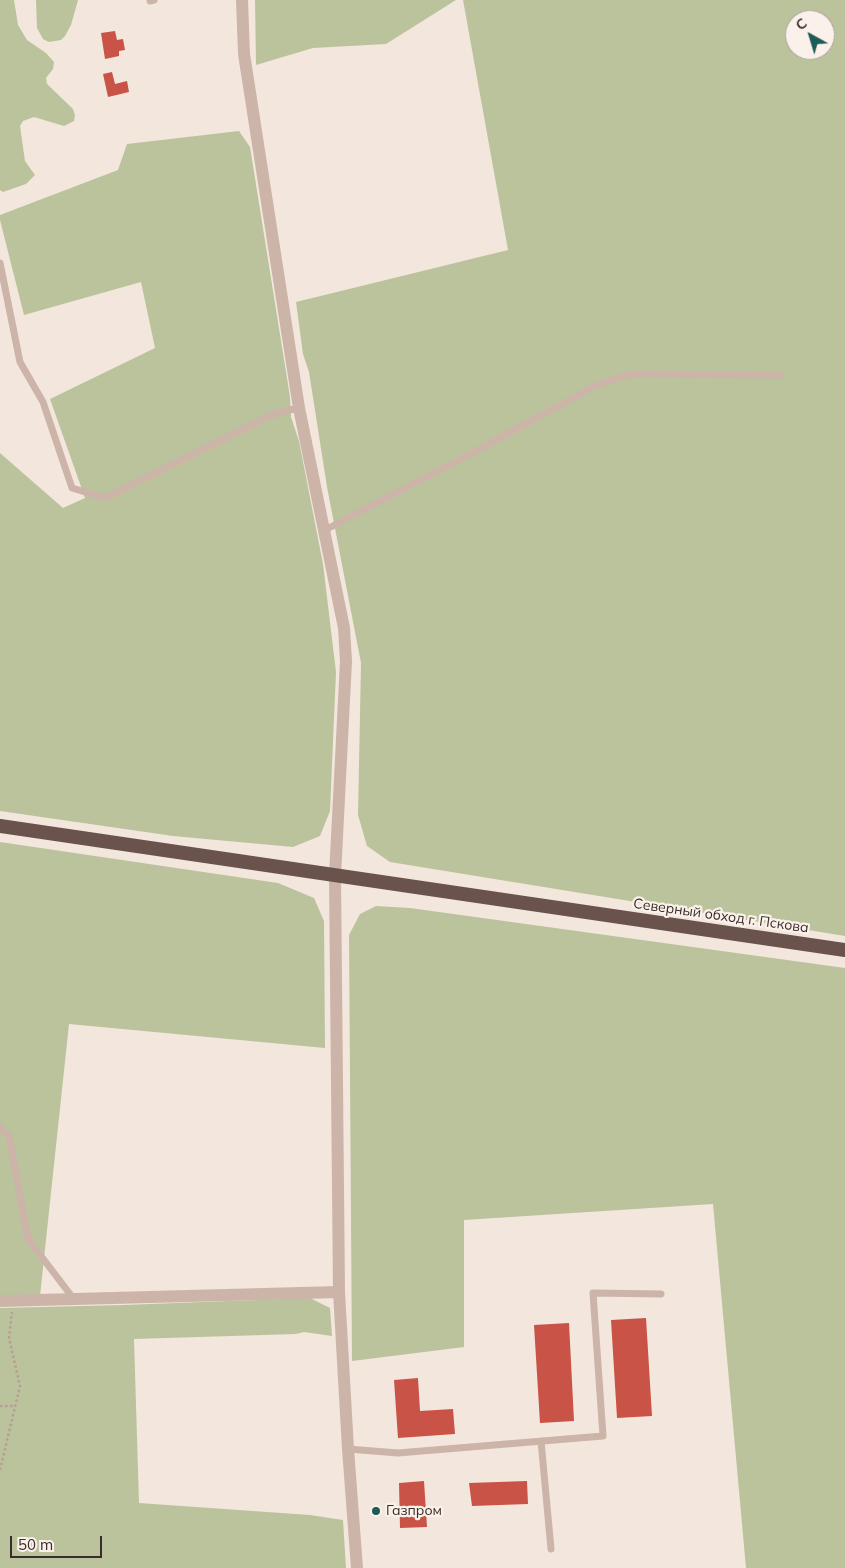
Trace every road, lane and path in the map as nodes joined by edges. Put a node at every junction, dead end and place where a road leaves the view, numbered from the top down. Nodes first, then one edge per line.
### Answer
1 (242, 0) edge
2 (0, 263) edge
3 (781, 375) dead end
4 (300, 408) junction
5 (325, 530) junction
6 (0, 826) edge
7 (335, 876) junction
8 (845, 950) edge
9 (0, 1127) edge
10 (339, 1292) junction
11 (661, 1294) dead end
12 (72, 1298) junction
13 (6, 1300) edge
14 (0, 1406) edge
15 (16, 1406) junction
16 (541, 1441) junction
17 (348, 1449) junction
18 (0, 1470) edge
19 (551, 1549) dead end
20 (357, 1568) edge

1 - 4 street
2 - 4 lane
3 - 5 lane
4 - 5 street
5 - 7 street
6 - 7 highway, Северный обход г. Пскова
7 - 8 highway, Северный обход г. Пскова
7 - 10 street
9 - 12 lane
10 - 12 street
10 - 17 street
11 - 16 lane
12 - 13 street
13 - 15 path
14 - 15 path
15 - 18 path
16 - 17 lane
16 - 19 lane
17 - 20 street

